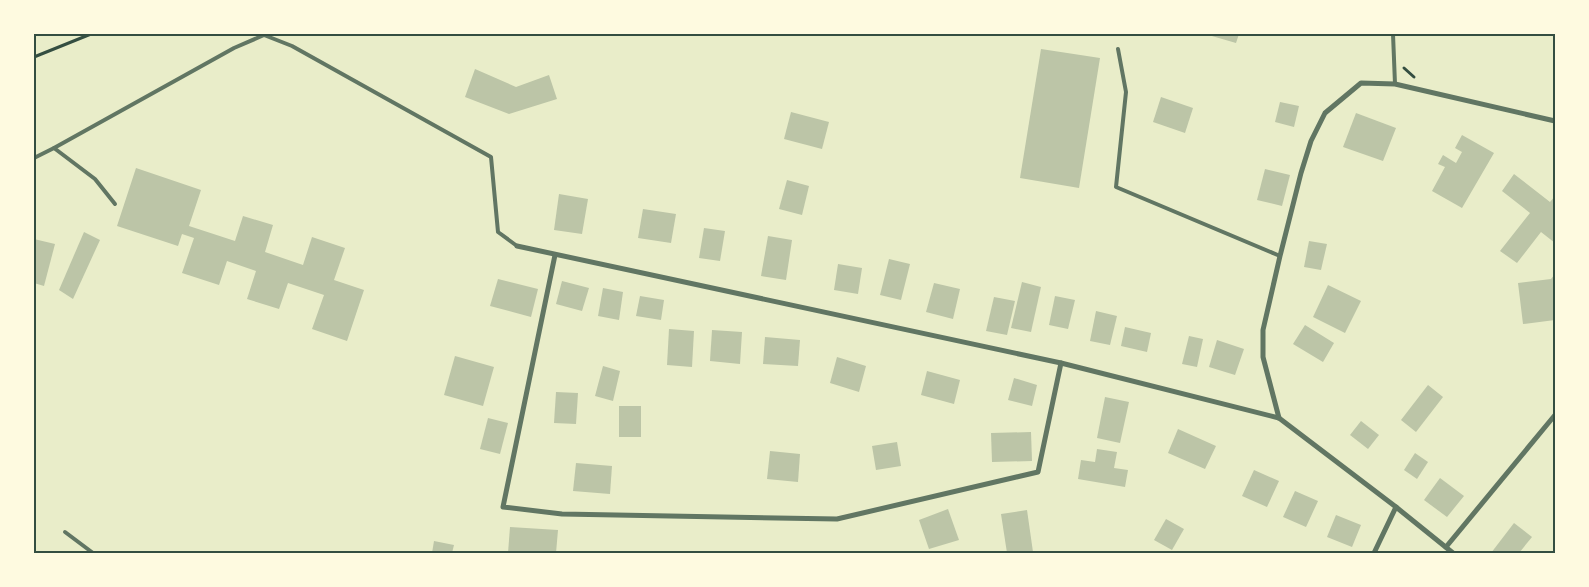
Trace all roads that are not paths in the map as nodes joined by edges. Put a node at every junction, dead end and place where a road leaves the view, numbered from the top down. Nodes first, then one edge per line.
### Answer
1 (1392, 34) edge
2 (1118, 49) dead end
3 (1395, 84) junction
4 (1555, 121) edge
5 (54, 148) junction
6 (34, 158) edge
7 (115, 204) dead end
8 (517, 246) joint
9 (555, 255) junction
10 (1280, 256) junction
11 (1061, 363) junction
12 (1555, 415) edge
13 (1279, 418) junction
14 (1396, 507) junction
15 (65, 532) dead end
16 (1446, 547) junction
17 (93, 553) edge
18 (1374, 553) edge
19 (1453, 553) edge

1 - 3 lane
2 - 10 lane
3 - 4 street
3 - 10 street
5 - 6 lane
5 - 7 lane
5 - 8 lane
8 - 9 street
9 - 11 street
9 - 11 street
10 - 13 street
11 - 13 street
12 - 16 street
13 - 14 street
14 - 16 street
14 - 18 street
15 - 17 lane
16 - 19 street

